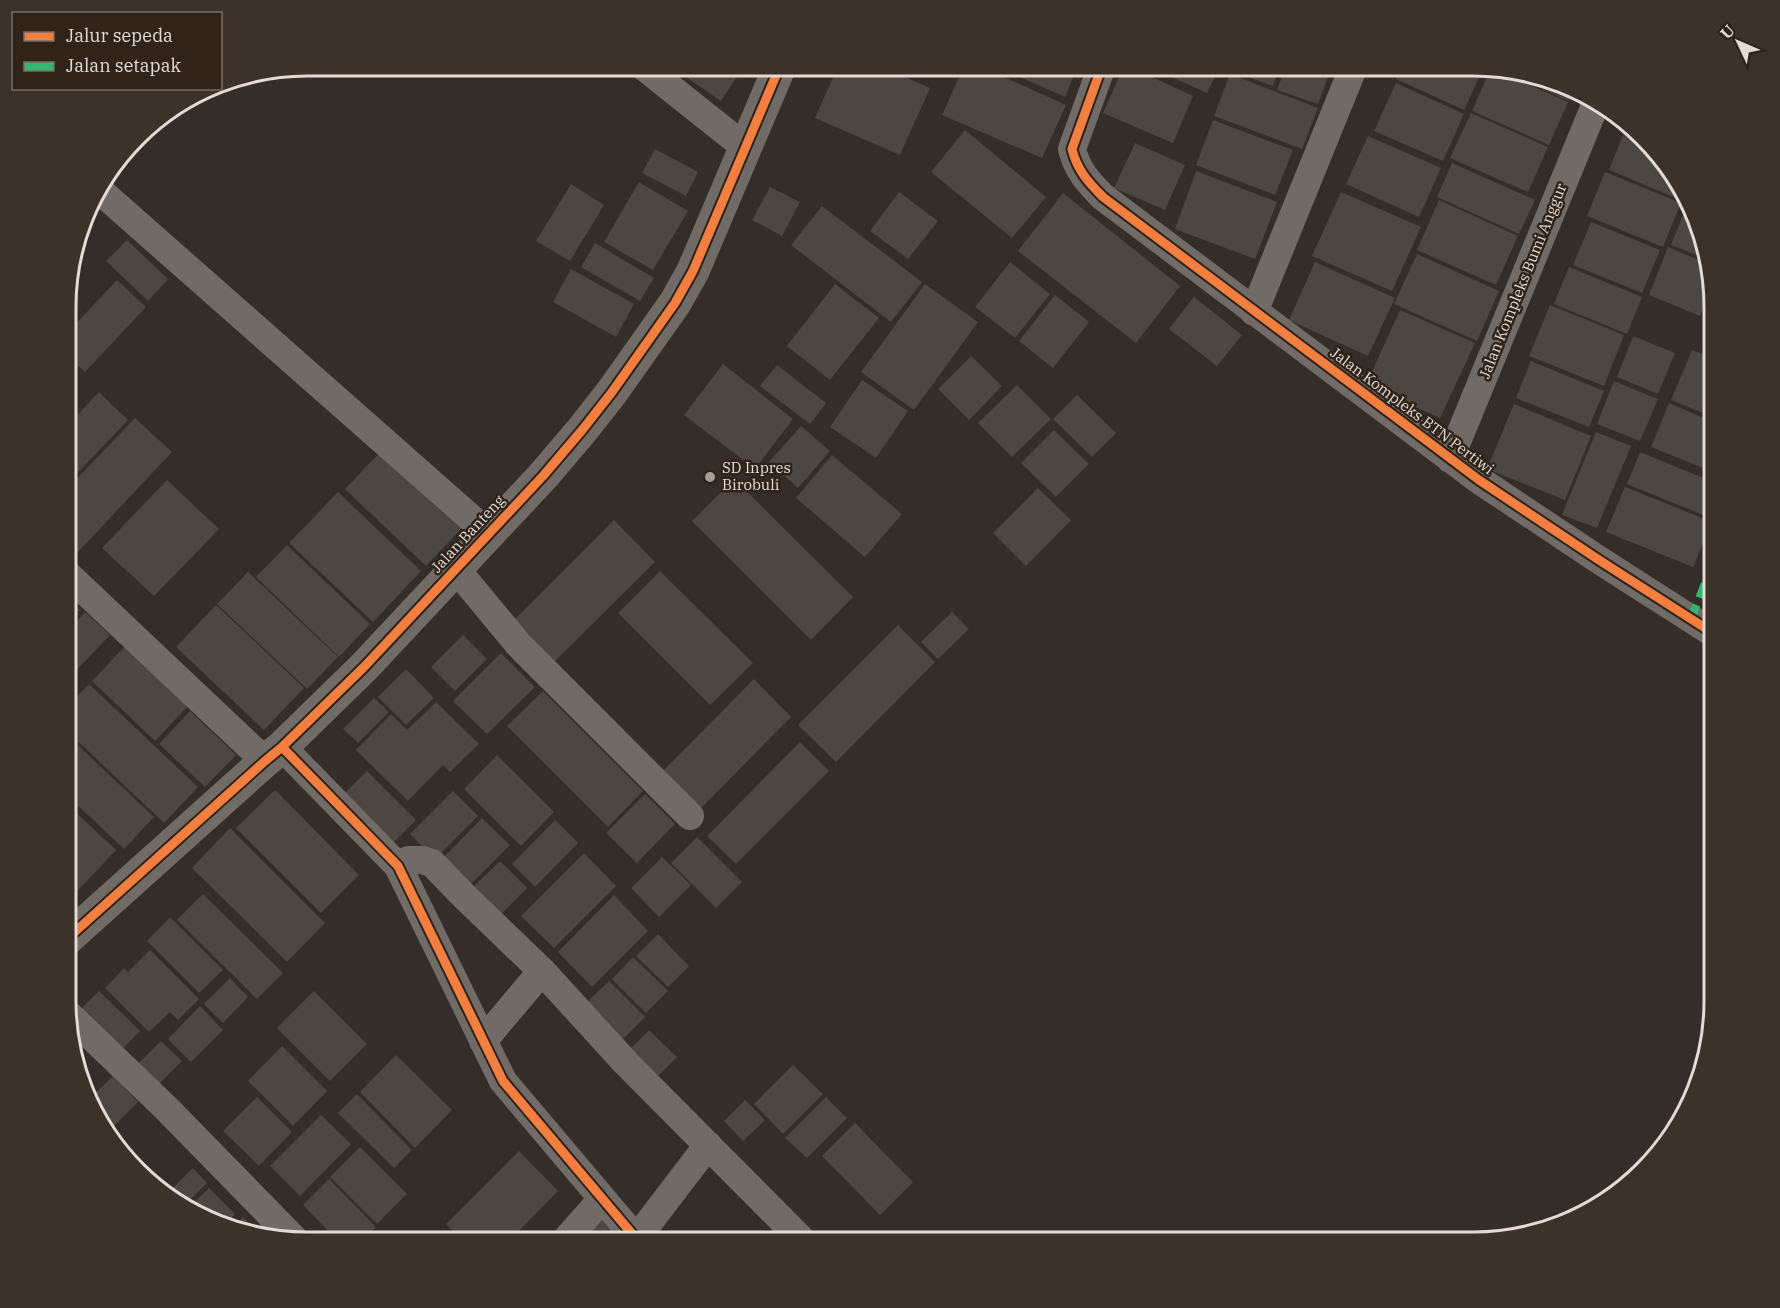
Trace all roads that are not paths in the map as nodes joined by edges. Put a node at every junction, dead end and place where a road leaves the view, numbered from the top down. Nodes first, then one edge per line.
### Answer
1 (656, 76) edge
2 (776, 76) edge
3 (1098, 76) edge
4 (1350, 76) edge
5 (1593, 110) edge
6 (746, 148) junction
7 (105, 195) edge
8 (1254, 312) junction
9 (1450, 459) junction
10 (489, 534) junction
11 (456, 569) junction
12 (76, 581) edge
13 (1704, 627) edge
14 (274, 754) junction
15 (690, 816) dead end
16 (398, 866) junction
17 (76, 931) edge
18 (542, 971) junction
19 (77, 1023) edge
20 (483, 1041) junction
21 (708, 1144) junction
22 (602, 1199) junction
23 (286, 1231) edge
24 (573, 1232) edge
25 (631, 1232) edge
26 (644, 1232) edge
27 (794, 1232) edge

1 - 6 street
2 - 6 street, Jalan Banteng
3 - 8 street, Jalan Kompleks BTN Pertiwi
4 - 8 street
5 - 9 street, Jalan Kompleks Bumi Anggur
6 - 10 street, Jalan Banteng
7 - 10 street
8 - 9 street, Jalan Kompleks BTN Pertiwi
9 - 13 street, Jalan Kompleks BTN Pertiwi
10 - 11 street, Jalan Banteng
11 - 14 street, Jalan Banteng
11 - 15 street
12 - 14 street
14 - 16 street
14 - 17 street, Jalan Banteng
16 - 18 street
16 - 20 street
18 - 20 street
18 - 21 street
19 - 23 street
20 - 22 street
21 - 26 street
21 - 27 street
22 - 24 street
22 - 25 street

